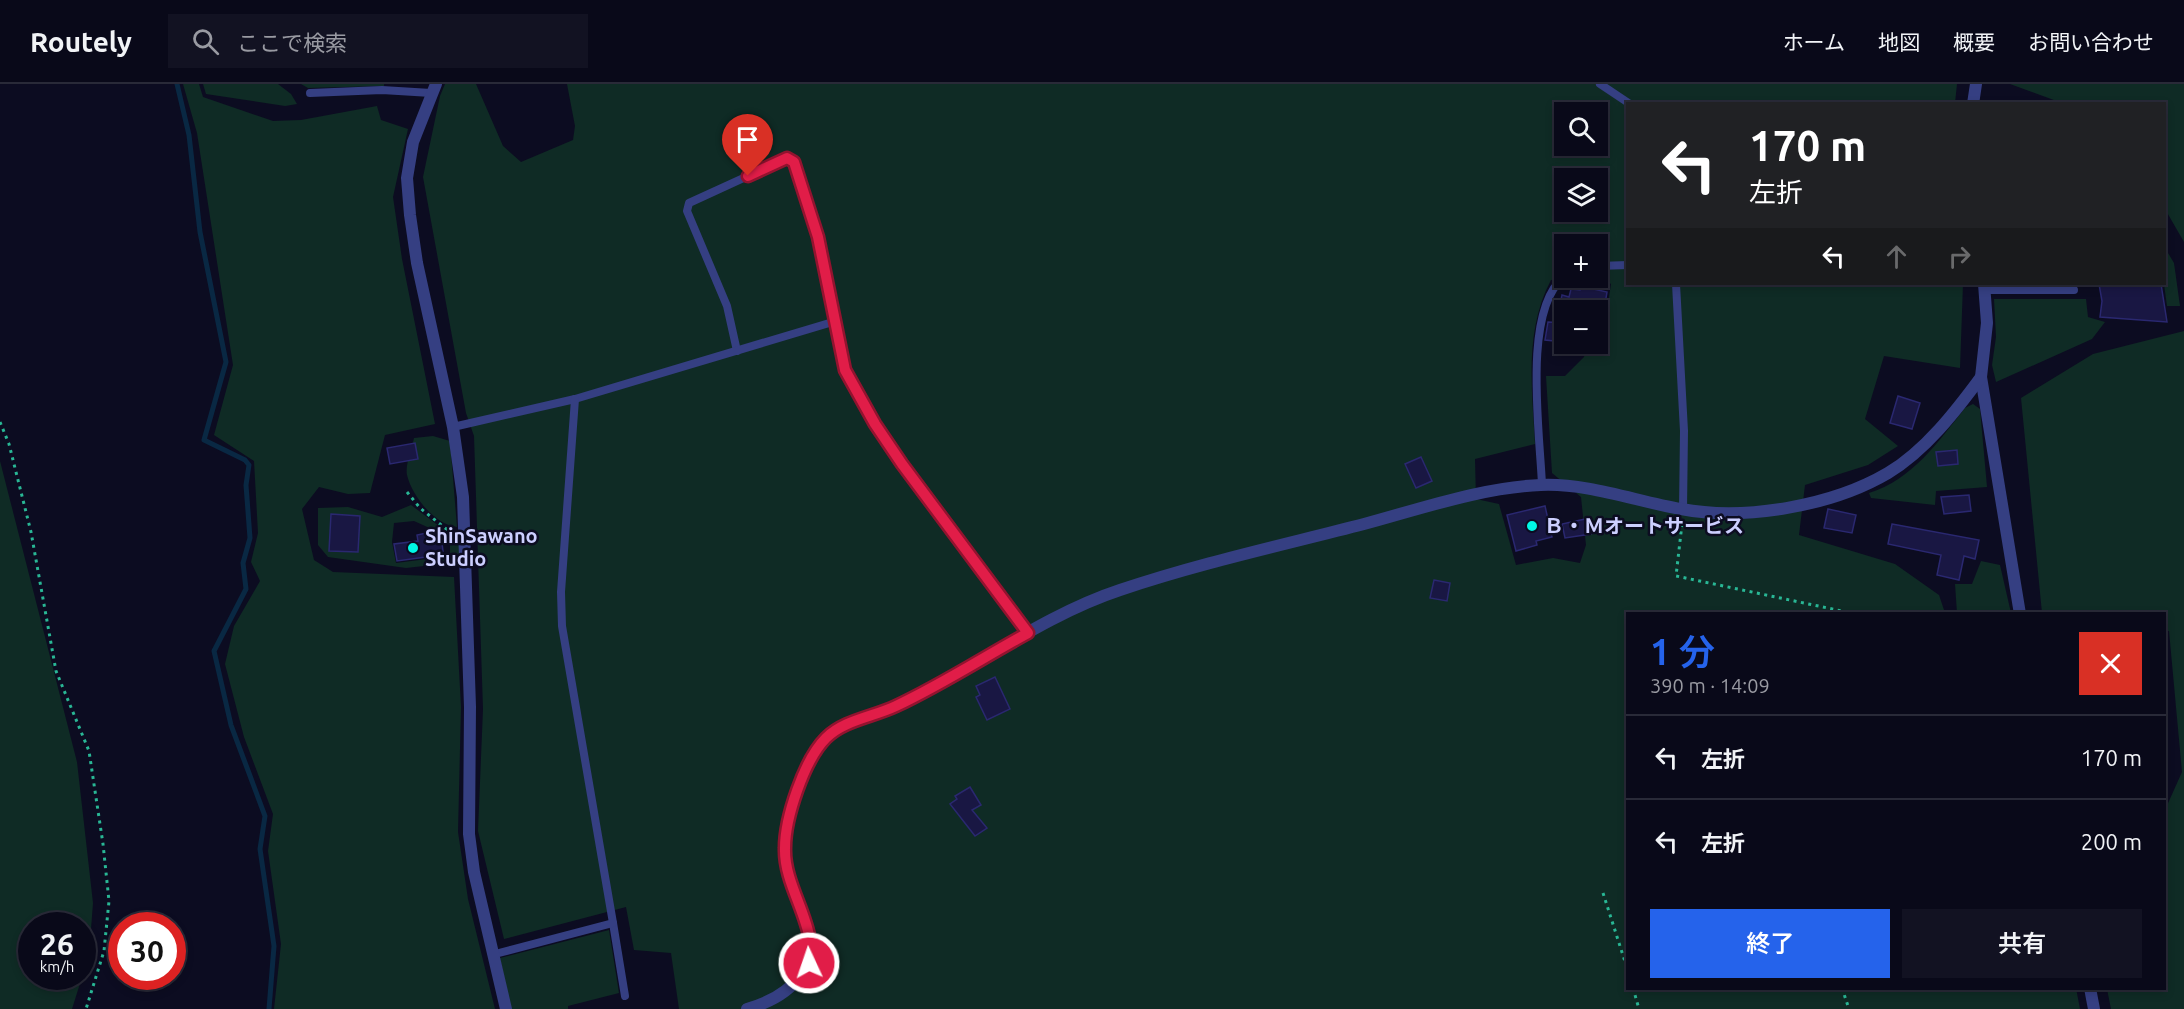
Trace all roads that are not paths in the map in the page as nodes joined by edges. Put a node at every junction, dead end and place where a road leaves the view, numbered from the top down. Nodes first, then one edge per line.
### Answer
1 (1600, 84) edge
2 (1976, 84) edge
3 (433, 89) edge
4 (310, 93) dead end
5 (1627, 102) edge
6 (1973, 102) edge
7 (1626, 265) edge
8 (1608, 266) edge
9 (1554, 285) edge
10 (1676, 285) edge
11 (1984, 287) edge
12 (2074, 291) dead end
13 (836, 321) junction
14 (737, 351) junction
15 (1981, 377) junction
16 (575, 399) junction
17 (453, 427) junction
18 (1542, 484) junction
19 (1683, 510) junction
20 (2020, 612) edge
21 (1028, 633) junction
22 (613, 923) junction
23 (495, 954) junction
24 (2090, 990) edge
25 (625, 996) dead end
26 (506, 1009) edge
27 (747, 1009) edge
28 (2094, 1009) edge

1 - 5 lane
2 - 6 street
3 - 4 lane
3 - 17 street
7 - 8 lane
9 - 18 lane
10 - 19 lane
11 - 12 lane
11 - 15 street
13 - 14 lane
13 - 14 lane
13 - 21 lane
14 - 16 lane
15 - 19 street
15 - 20 street
16 - 17 lane
16 - 22 lane
17 - 23 street
18 - 19 street
18 - 21 street
21 - 27 street
22 - 23 lane
22 - 25 lane
23 - 26 street
24 - 28 street

